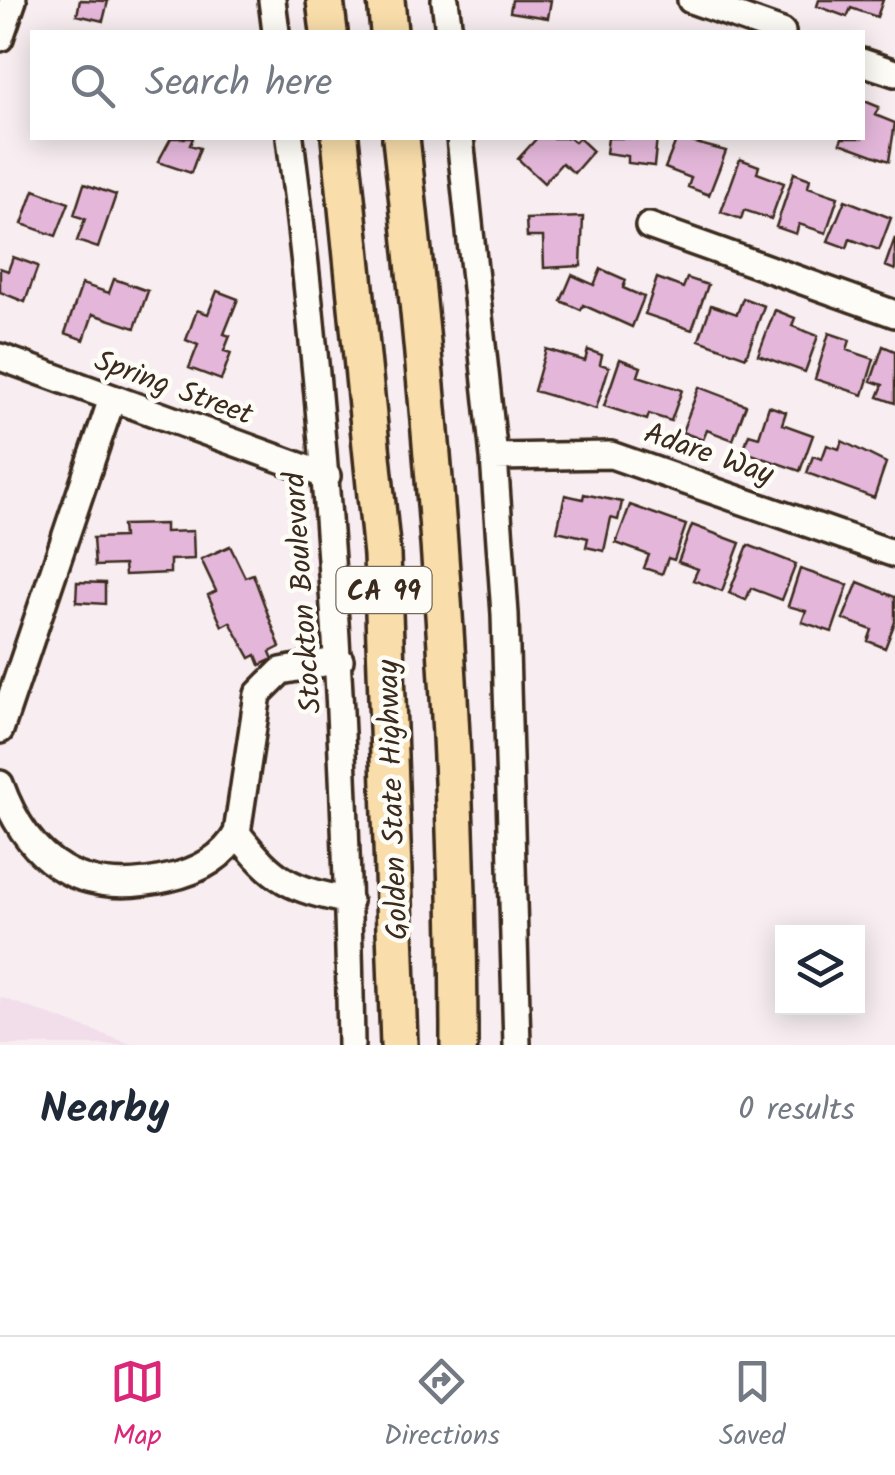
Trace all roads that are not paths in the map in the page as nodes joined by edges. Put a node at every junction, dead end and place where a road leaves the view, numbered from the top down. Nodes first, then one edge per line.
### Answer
1 (14, 0) edge
2 (272, 0) edge
3 (325, 0) edge
4 (386, 0) edge
5 (445, 0) edge
6 (691, 0) edge
7 (276, 30) edge
8 (329, 30) edge
9 (389, 30) edge
10 (449, 30) edge
11 (776, 30) edge
12 (0, 38) edge
13 (865, 63) edge
14 (895, 73) edge
15 (290, 140) edge
16 (340, 140) edge
17 (401, 140) edge
18 (460, 140) edge
19 (650, 226) dead end
20 (895, 314) edge
21 (0, 357) edge
22 (112, 399) junction
23 (494, 457) junction
24 (327, 476) junction
25 (895, 554) edge
26 (340, 660) junction
27 (0, 730) edge
28 (0, 784) edge
29 (237, 833) junction
30 (348, 901) junction
31 (350, 1045) edge
32 (399, 1045) edge
33 (459, 1045) edge
34 (517, 1045) edge

1 - 12 street
2 - 7 street
3 - 8 highway
4 - 9 highway
5 - 10 street
6 - 11 street
13 - 14 street
15 - 24 street, Stockton Boulevard
16 - 32 highway, Golden State Highway / CA 99
17 - 33 highway, Golden State Highway / CA 99
18 - 23 street
19 - 20 street
21 - 22 street, Spring Street
22 - 24 street, Spring Street
22 - 27 street
23 - 25 street, Adare Way
23 - 34 street
24 - 26 street, Stockton Boulevard
26 - 29 street
26 - 30 street, Stockton Boulevard
28 - 29 street
29 - 30 street
30 - 31 street, Stockton Boulevard

